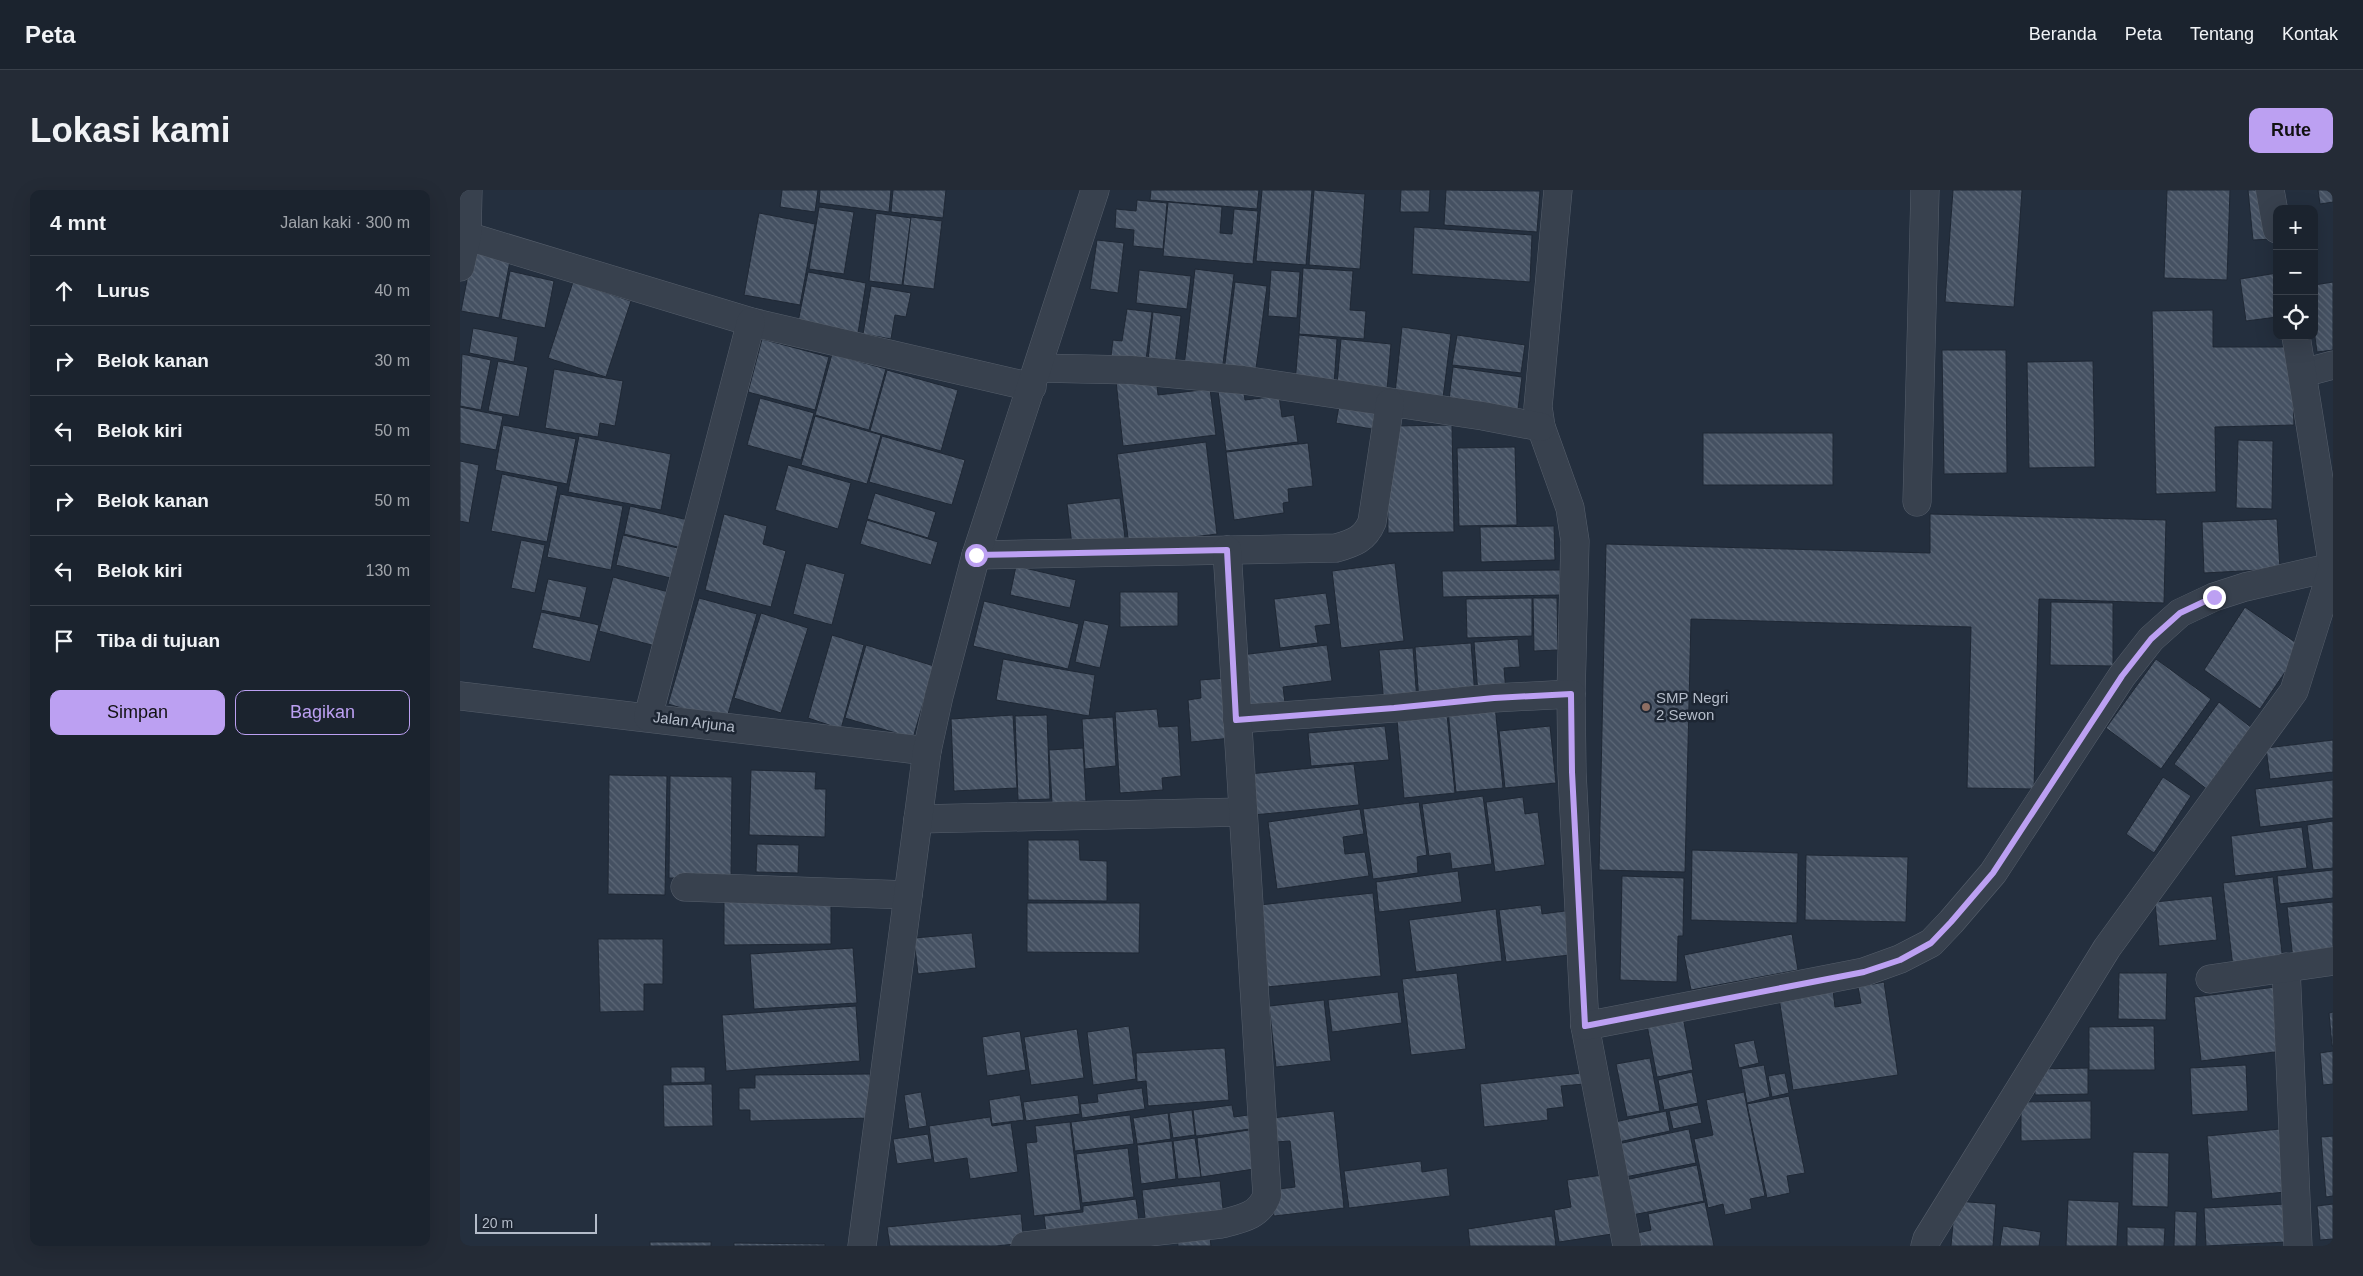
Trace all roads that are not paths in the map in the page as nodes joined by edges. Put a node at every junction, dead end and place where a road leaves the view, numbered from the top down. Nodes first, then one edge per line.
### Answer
1 (468, 190) edge
2 (1558, 190) edge
3 (1926, 190) edge
4 (2270, 190) edge
5 (1088, 191) edge
6 (2273, 207) edge
7 (463, 235) edge
8 (460, 267) edge
9 (750, 322) junction
10 (2297, 340) edge
11 (2333, 366) edge
12 (2303, 373) junction
13 (1035, 377) junction
14 (1390, 403) junction
15 (1541, 427) junction
16 (1917, 502) dead end
17 (1227, 550) junction
18 (976, 555) junction
19 (2333, 567) edge
20 (1571, 694) junction
21 (460, 696) edge
22 (648, 717) junction
23 (1236, 720) junction
24 (927, 751) junction
25 (1242, 812) junction
26 (918, 819) junction
27 (685, 886) dead end
28 (908, 895) junction
29 (2333, 961) edge
30 (2286, 967) junction
31 (2210, 980) dead end
32 (1585, 1026) junction
33 (1222, 1235) edge
34 (862, 1246) edge
35 (1025, 1246) edge
36 (1627, 1246) edge
37 (1925, 1246) edge
38 (2298, 1246) edge

1 - 7 street
2 - 15 street
3 - 16 street
4 - 6 street
5 - 13 street
7 - 8 street
7 - 9 street
9 - 13 street
9 - 22 street
10 - 12 street
11 - 12 street
12 - 19 street
13 - 14 street
13 - 18 street
14 - 15 street
14 - 17 street
15 - 20 street
17 - 18 street
17 - 23 street
18 - 24 street
19 - 32 street
19 - 37 street
20 - 23 street
20 - 32 street
21 - 22 street, Jalan Arjuna
22 - 24 street, Jalan Arjuna
23 - 25 street
24 - 26 street
25 - 26 street
25 - 33 street
26 - 28 street
27 - 28 street
28 - 34 street
29 - 30 street
30 - 31 street
30 - 38 street
32 - 36 street
33 - 35 street

